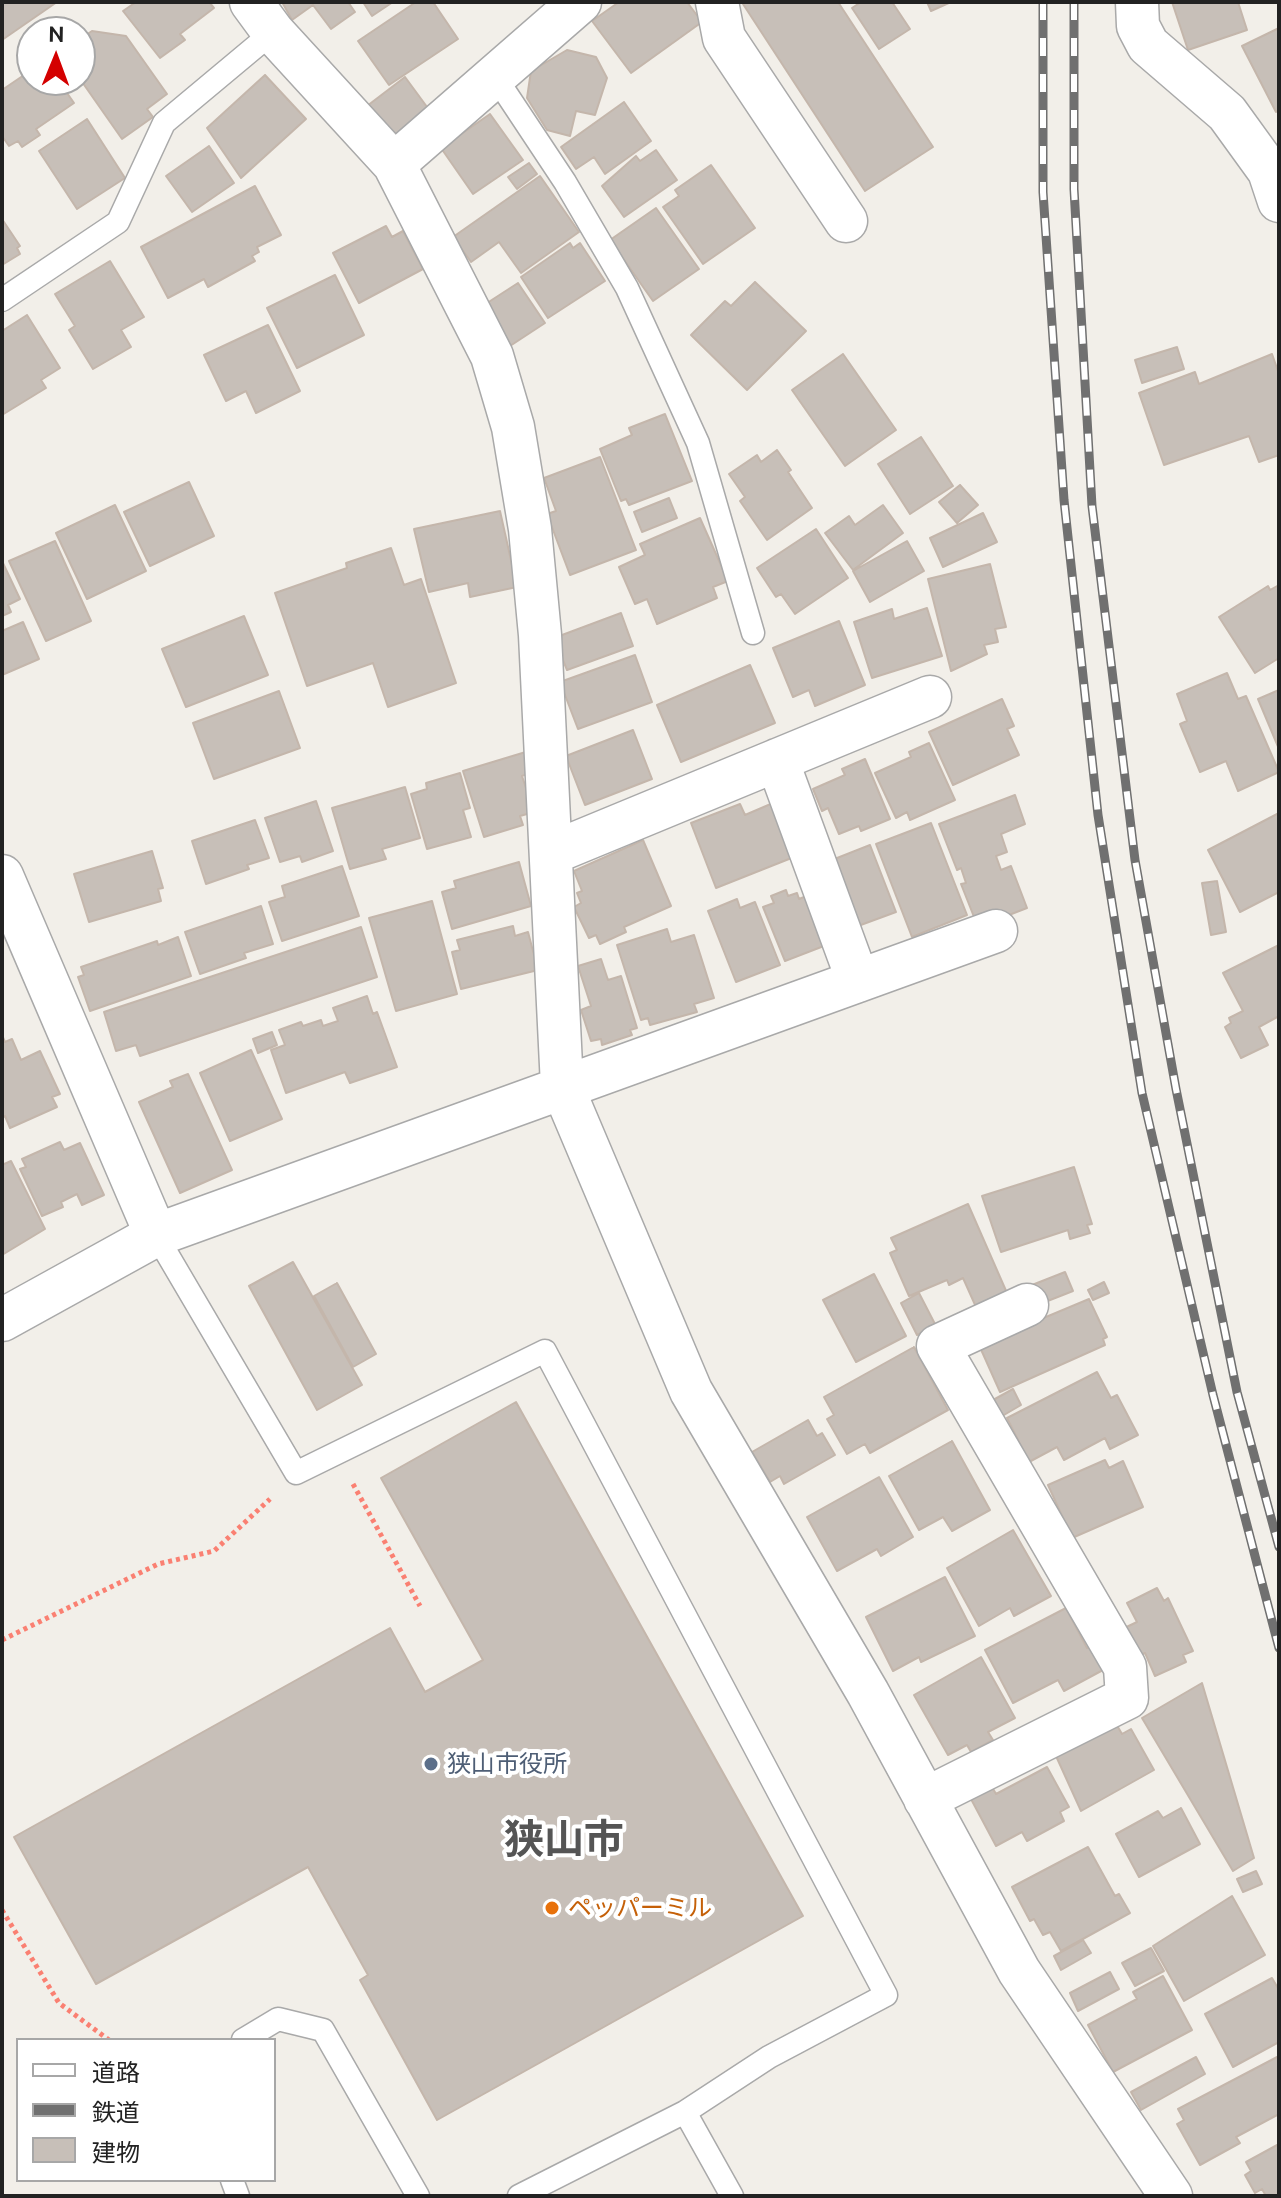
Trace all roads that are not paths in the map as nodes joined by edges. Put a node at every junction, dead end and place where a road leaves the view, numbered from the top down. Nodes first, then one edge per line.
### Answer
1 (580, 2) edge
2 (717, 2) edge
3 (1137, 2) edge
4 (262, 17) edge
5 (494, 75) junction
6 (394, 164) junction
7 (1279, 201) edge
8 (846, 221) dead end
9 (2, 300) edge
10 (753, 633) dead end
11 (930, 697) dead end
12 (777, 760) junction
13 (552, 853) junction
14 (2, 876) edge
15 (996, 931) dead end
16 (858, 981) junction
17 (562, 1086) junction
18 (156, 1235) junction
19 (1027, 1305) dead end
20 (2, 1320) edge
21 (925, 1799) junction
22 (246, 2038) edge
23 (685, 2112) junction
24 (418, 2196) edge
25 (519, 2196) edge
26 (732, 2196) edge
27 (1171, 2196) edge

1 - 5 street
2 - 8 street
3 - 7 street
4 - 6 street
4 - 9 lane
5 - 6 street
5 - 10 lane
6 - 13 street
11 - 12 street
12 - 13 street
12 - 16 street
13 - 17 street
14 - 18 street
15 - 16 street
16 - 17 street
17 - 18 street
17 - 21 street
18 - 20 street
18 - 23 lane
19 - 21 street
21 - 27 street
22 - 24 lane
23 - 25 lane
23 - 26 lane

